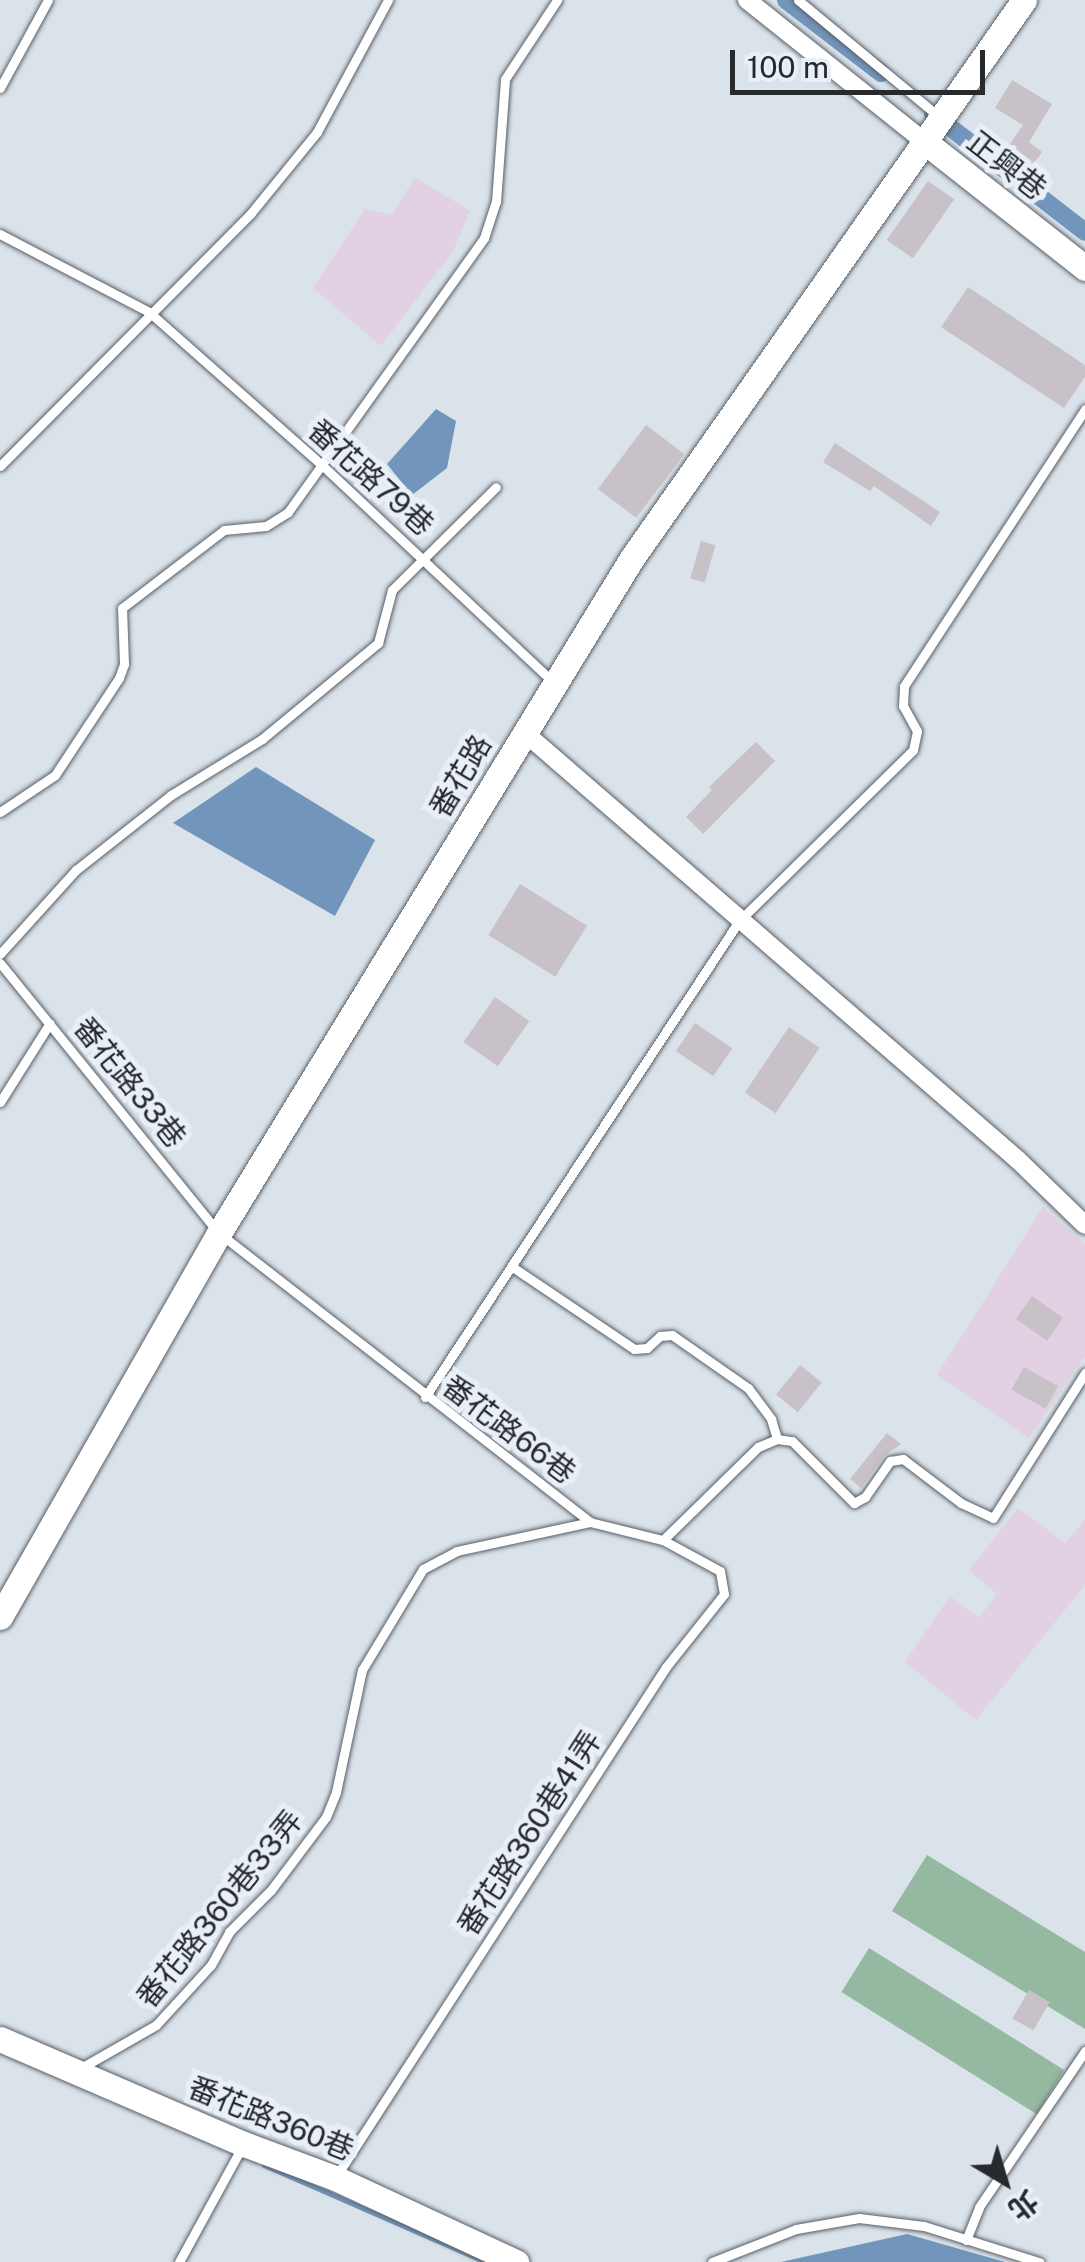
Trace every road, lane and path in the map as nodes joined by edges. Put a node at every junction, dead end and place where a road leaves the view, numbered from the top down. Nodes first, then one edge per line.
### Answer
1 (48, 0) edge
2 (388, 0) edge
3 (558, 0) edge
4 (747, 0) edge
5 (798, 0) edge
6 (1024, 0) edge
7 (0, 88) edge
8 (939, 117) junction
9 (925, 142) junction
10 (0, 234) edge
11 (1085, 268) edge
12 (149, 312) junction
13 (1085, 410) edge
14 (322, 465) junction
15 (0, 466) edge
16 (496, 487) dead end
17 (423, 558) junction
18 (556, 684) junction
19 (525, 733) junction
20 (0, 812) edge
21 (739, 922) junction
22 (0, 954) edge
23 (0, 963) edge
24 (50, 1023) junction
25 (0, 1102) edge
26 (1085, 1224) edge
27 (220, 1232) junction
28 (514, 1268) junction
29 (1085, 1374) edge
30 (425, 1397) junction
31 (777, 1438) junction
32 (590, 1522) junction
33 (664, 1540) junction
34 (0, 1617) edge
35 (0, 2039) edge
36 (1085, 2051) edge
37 (74, 2072) junction
38 (244, 2144) junction
39 (335, 2178) junction
40 (966, 2240) junction
41 (178, 2262) edge
42 (516, 2262) edge
43 (712, 2262) edge
44 (1038, 2262) edge

1 - 7 lane
2 - 12 lane
3 - 14 lane
4 - 9 street, 正興巷
5 - 8 lane
6 - 8 main road, 番花路
8 - 9 main road, 番花路
9 - 11 main road, 正興巷
9 - 18 main road, 番花路
10 - 12 lane, 番花路79巷
12 - 14 lane, 番花路79巷
12 - 15 lane
13 - 21 lane
14 - 17 lane, 番花路79巷
14 - 20 lane
16 - 17 lane
17 - 18 lane, 番花路79巷
17 - 22 lane
18 - 19 main road, 番花路
19 - 21 street
19 - 27 main road, 番花路
21 - 26 street
21 - 28 lane
23 - 24 lane, 番花路33巷
24 - 25 lane
24 - 27 lane, 番花路33巷
27 - 30 lane, 番花路66巷
27 - 34 main road, 番花路
28 - 30 lane
28 - 31 lane
29 - 31 lane
30 - 32 lane, 番花路66巷
31 - 33 lane
32 - 33 lane, 番花路66巷
32 - 37 lane, 番花路360巷33弄
33 - 39 lane, 番花路360巷41弄
35 - 37 main road, 番花路360巷
36 - 40 lane
37 - 38 main road, 番花路360巷
38 - 39 main road, 番花路360巷
38 - 41 lane
39 - 42 main road, 番花路360巷
40 - 43 lane
40 - 44 lane

